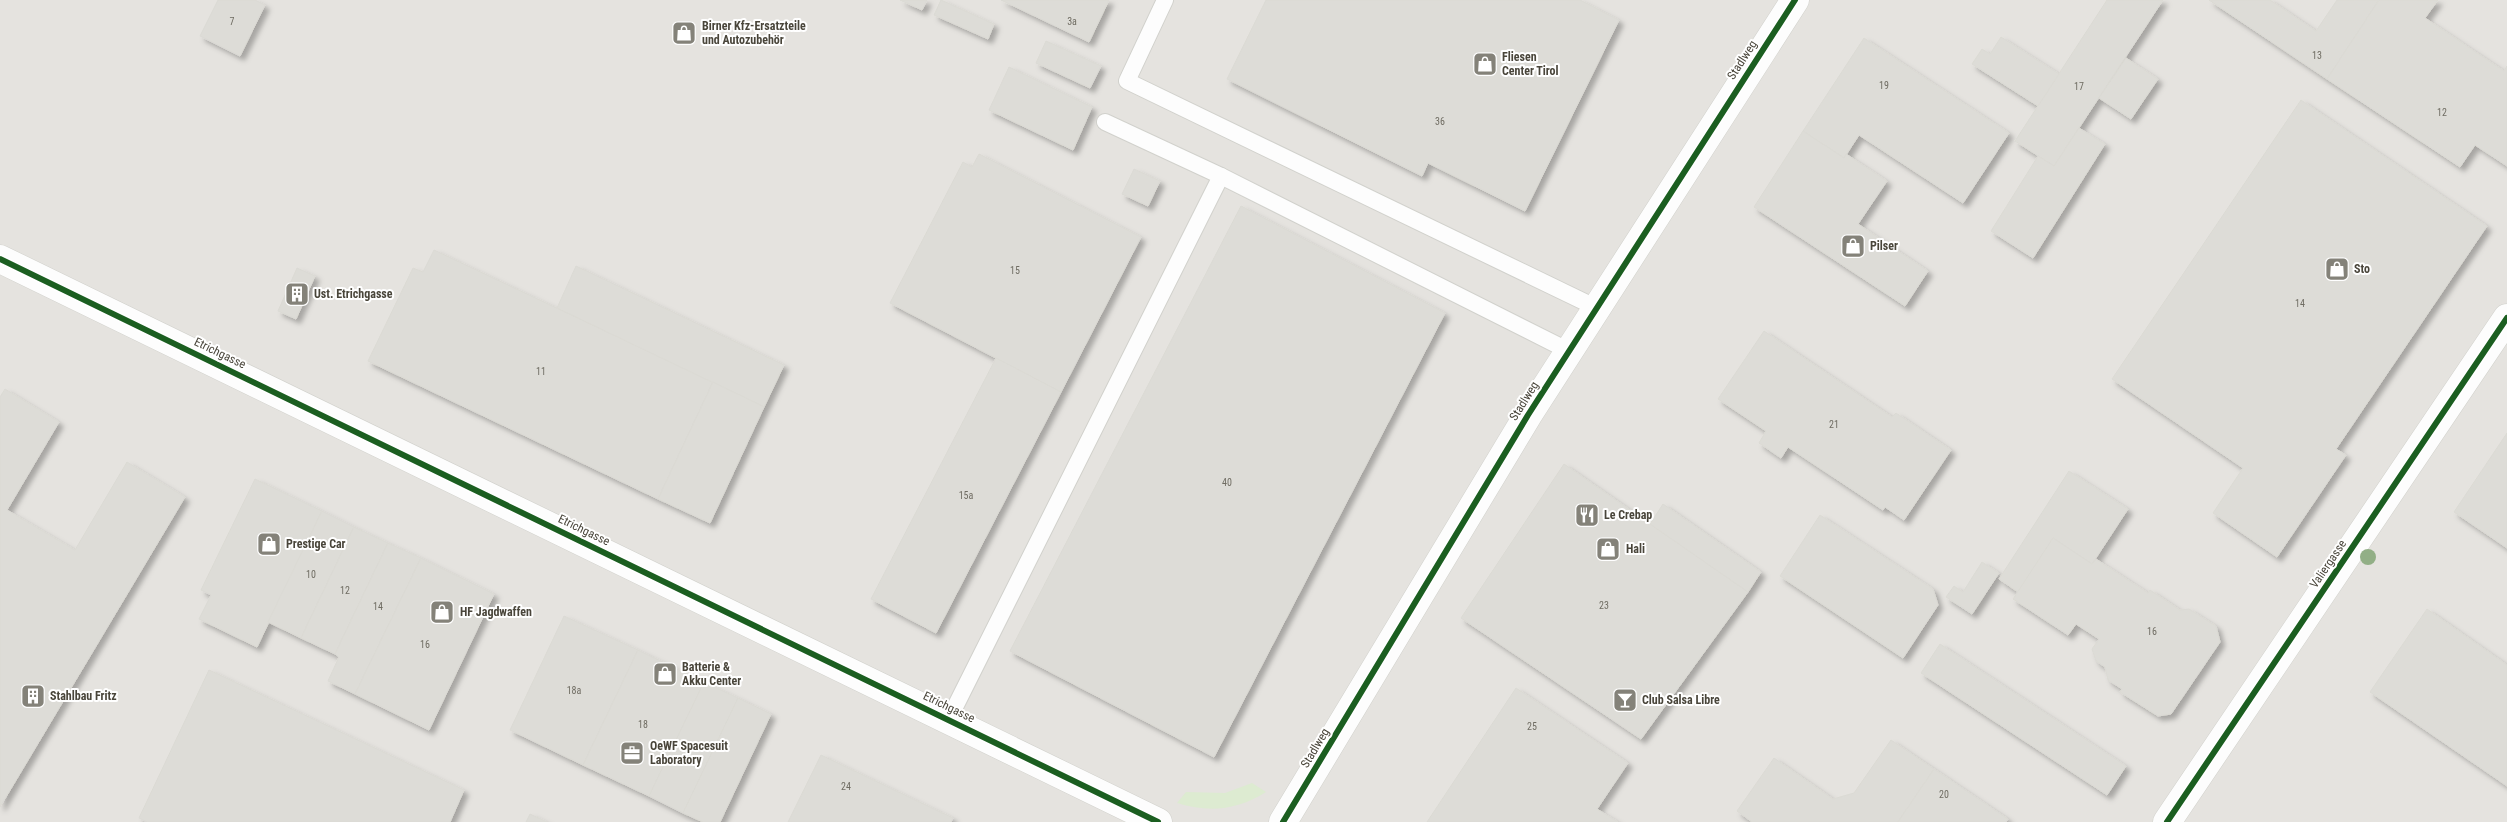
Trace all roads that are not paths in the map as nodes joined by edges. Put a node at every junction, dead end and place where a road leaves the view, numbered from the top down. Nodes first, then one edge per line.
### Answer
1 (1165, 0) edge
2 (1795, 0) edge
3 (1104, 122) dead end
4 (1221, 176) junction
5 (0, 259) edge
6 (1597, 308) junction
7 (2507, 318) edge
8 (1568, 351) junction
9 (949, 719) junction
10 (1158, 822) edge
11 (1284, 822) edge
12 (2167, 822) edge

1 - 6 lane
2 - 6 street, Stadlweg
3 - 4 lane
4 - 8 lane
4 - 9 lane
5 - 9 street, Etrichgasse
6 - 8 street, Stadlweg
7 - 12 street, Valiergasse
8 - 11 street, Stadlweg
9 - 10 street, Etrichgasse

